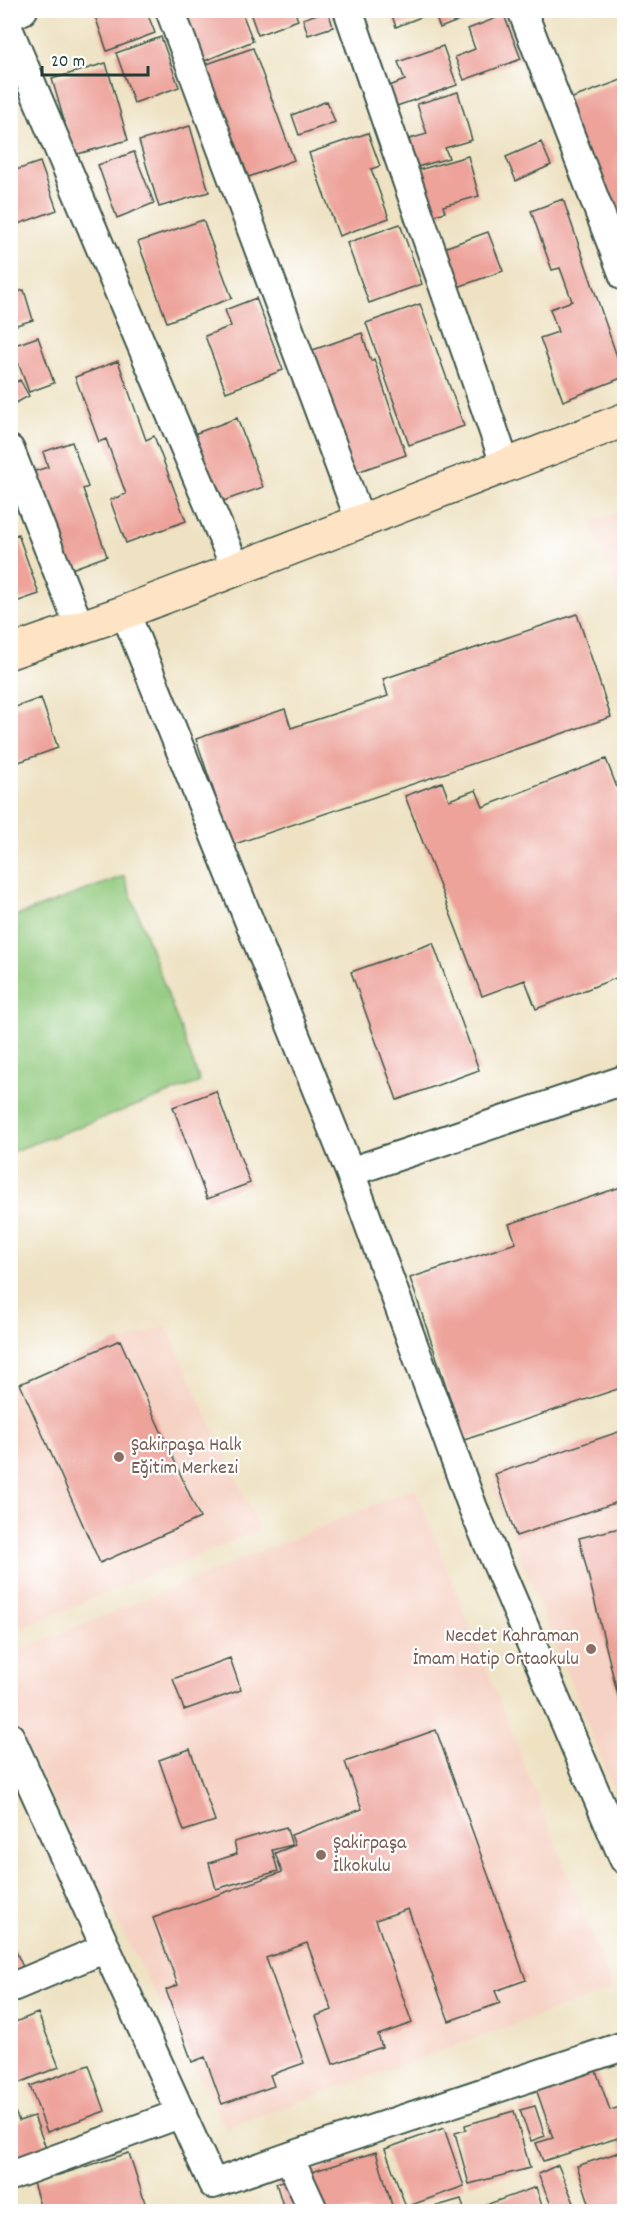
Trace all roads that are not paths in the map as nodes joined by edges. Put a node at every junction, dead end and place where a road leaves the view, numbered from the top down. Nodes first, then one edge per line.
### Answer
1 (23, 10) edge
2 (170, 10) edge
3 (348, 10) edge
4 (522, 10) edge
5 (10, 16) edge
6 (10, 33) edge
7 (624, 276) edge
8 (624, 420) edge
9 (10, 450) edge
10 (505, 464) junction
11 (360, 520) junction
12 (236, 569) junction
13 (125, 612) junction
14 (80, 628) junction
15 (10, 652) edge
16 (624, 1080) edge
17 (350, 1172) junction
18 (10, 1737) edge
19 (22, 1787) edge
20 (624, 1859) edge
21 (106, 1948) junction
22 (10, 1988) edge
23 (624, 2046) edge
24 (182, 2113) junction
25 (289, 2157) junction
26 (10, 2176) edge
27 (314, 2211) edge

1 - 5 street
2 - 11 street
3 - 10 street
4 - 7 street
6 - 12 street
8 - 10 main road
9 - 14 street
10 - 11 main road
11 - 12 main road
12 - 13 main road
13 - 14 main road
13 - 17 street
14 - 15 main road
16 - 17 street
17 - 20 street
18 - 19 street
19 - 21 street
21 - 22 street
21 - 24 street
23 - 25 street
24 - 25 street
24 - 26 street
25 - 27 street

